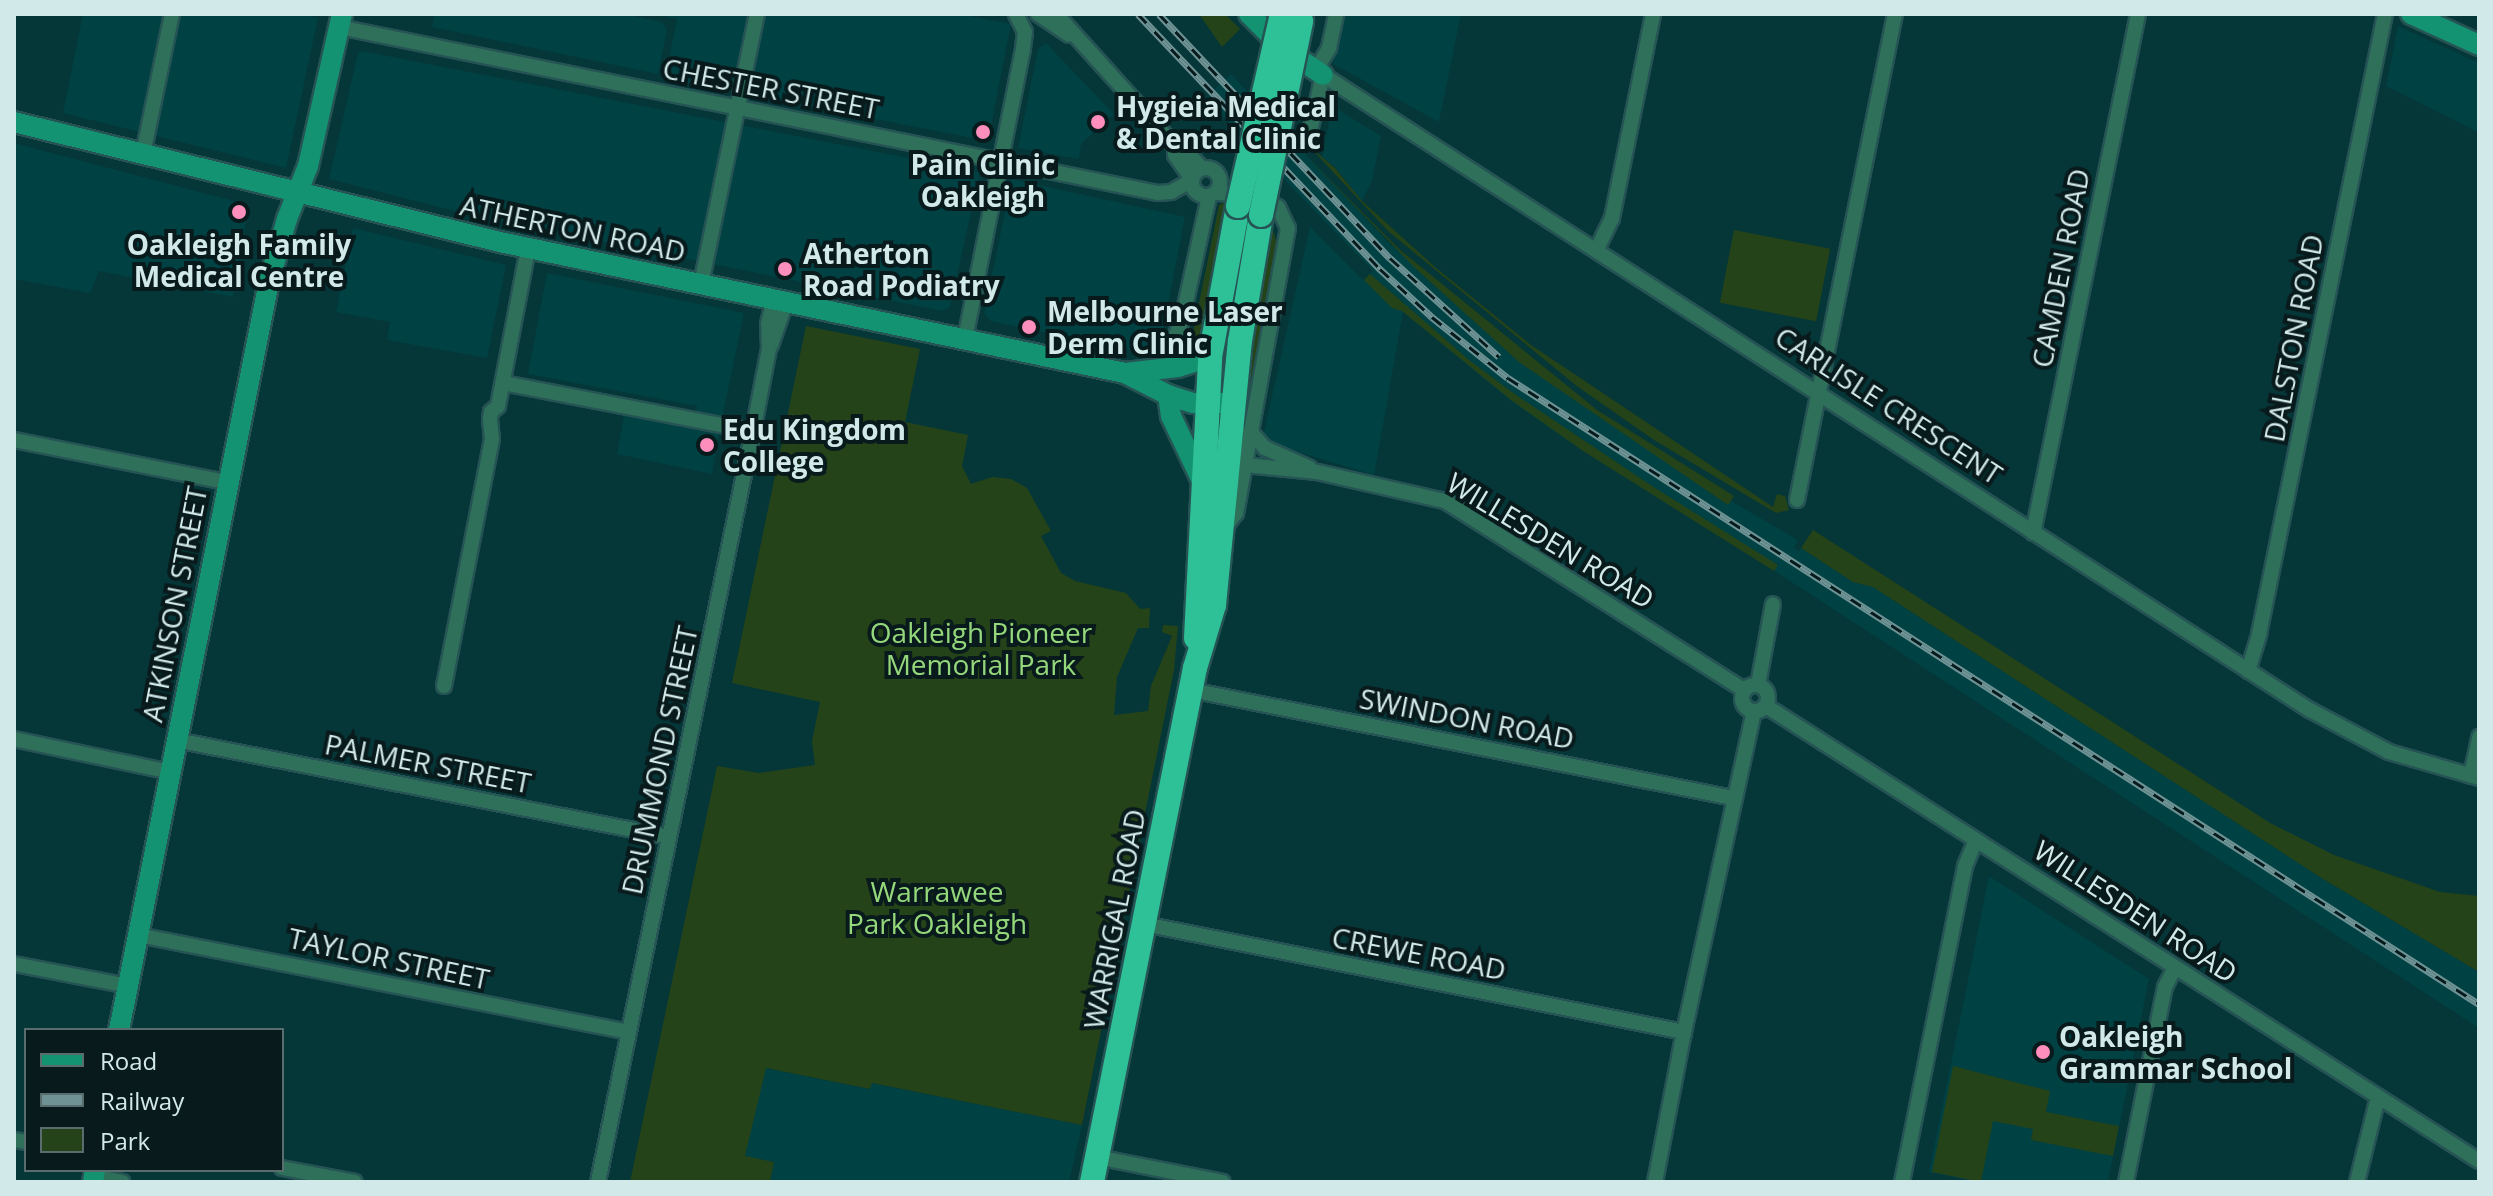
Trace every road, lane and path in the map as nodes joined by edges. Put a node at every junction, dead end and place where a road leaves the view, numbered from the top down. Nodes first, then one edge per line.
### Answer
1 (172, 14) edge
2 (757, 14) edge
3 (1016, 14) edge
4 (1038, 14) edge
5 (1056, 14) edge
6 (1249, 14) edge
7 (1336, 14) edge
8 (1653, 14) edge
9 (1895, 14) edge
10 (2138, 14) edge
11 (2385, 14) edge
12 (2411, 14) edge
13 (1295, 16) edge
14 (340, 20) edge
15 (1074, 37) junction
16 (2479, 45) edge
17 (1320, 72) junction
18 (738, 108) junction
19 (14, 122) edge
20 (1309, 136) dead end
21 (143, 154) junction
22 (999, 160) junction
23 (1195, 176) junction
24 (1220, 177) junction
25 (299, 193) junction
26 (1213, 194) junction
27 (1251, 205) junction
28 (528, 248) junction
29 (1597, 249) junction
30 (701, 284) junction
31 (780, 300) junction
32 (965, 339) junction
33 (1210, 357) junction
34 (1178, 367) junction
35 (1125, 373) junction
36 (503, 383) junction
37 (1821, 394) junction
38 (1168, 395) junction
39 (1234, 399) junction
40 (1206, 404) junction
41 (753, 431) junction
42 (1250, 431) junction
43 (14, 440) edge
44 (1245, 465) junction
45 (1317, 472) junction
46 (1201, 479) junction
47 (227, 482) junction
48 (1797, 500) dead end
49 (1223, 531) junction
50 (2033, 533) junction
51 (1773, 604) dead end
52 (2248, 671) junction
53 (1193, 679) junction
54 (444, 686) dead end
55 (1751, 687) junction
56 (1760, 709) junction
57 (2479, 737) edge
58 (14, 739) edge
59 (176, 740) junction
60 (170, 772) junction
61 (2475, 777) edge
62 (1733, 798) junction
63 (669, 837) junction
64 (1976, 840) junction
65 (1144, 924) junction
66 (138, 935) junction
67 (14, 964) edge
68 (2175, 967) junction
69 (128, 986) junction
70 (119, 1028) edge
71 (629, 1032) junction
72 (1684, 1032) junction
73 (2378, 1097) junction
74 (1097, 1157) junction
75 (2479, 1161) edge
76 (284, 1168) edge
77 (94, 1176) edge
78 (122, 1182) edge
79 (355, 1182) edge
80 (598, 1182) edge
81 (1092, 1182) edge
82 (1223, 1182) edge
83 (1655, 1182) edge
84 (1902, 1182) edge
85 (2126, 1182) edge
86 (2357, 1182) edge

1 - 21 street
2 - 18 street
3 - 22 street
4 - 15 street
5 - 15 street
6 - 17 street, CARLISLE CRESCENT
7 - 17 street
8 - 29 street
9 - 37 street
10 - 50 street, CAMDEN ROAD
11 - 52 street, DALSTON ROAD
12 - 16 street
13 - 27 highway, WARRIGAL ROAD, bridge
14 - 18 street, CHESTER STREET
14 - 25 street, ATKINSON STREET
15 - 23 street
17 - 20 street
17 - 29 street, CARLISLE CRESCENT
18 - 22 street, CHESTER STREET
18 - 30 street
19 - 21 street, ATHERTON ROAD
21 - 25 street, ATHERTON ROAD
22 - 23 street, CHESTER STREET
22 - 32 street
23 - 24 street, WARRIGAL ROAD
23 - 26 street
24 - 26 street
24 - 27 street, WARRIGAL ROAD
25 - 28 street, ATHERTON ROAD
25 - 47 street, ATKINSON STREET
26 - 27 street
26 - 34 street
27 - 33 highway, WARRIGAL ROAD
27 - 39 highway, WARRIGAL ROAD
27 - 42 street, WARRIGAL ROAD
28 - 30 street, ATHERTON ROAD
28 - 36 street
29 - 37 street, CARLISLE CRESCENT
30 - 31 street, ATHERTON ROAD
31 - 32 street, ATHERTON ROAD
31 - 41 street, DRUMMOND STREET
32 - 35 street, ATHERTON ROAD
33 - 34 street, ATHERTON ROAD
33 - 40 highway, WARRIGAL ROAD
34 - 35 street, ATHERTON ROAD
35 - 38 street, ATHERTON ROAD
36 - 41 street
36 - 54 street
37 - 48 street
37 - 50 street, CARLISLE CRESCENT
38 - 40 street, ATHERTON ROAD
38 - 46 street
39 - 40 street, ATHERTON ROAD
39 - 49 highway, WARRIGAL ROAD
40 - 46 highway, WARRIGAL ROAD
41 - 63 street, DRUMMOND STREET
42 - 44 street, WARRIGAL ROAD
42 - 45 street, WILLESDEN ROAD
43 - 47 street
44 - 45 street, WILLESDEN ROAD
44 - 49 street, WARRIGAL ROAD
45 - 55 street, WILLESDEN ROAD
46 - 53 highway, WARRIGAL ROAD
47 - 59 street, ATKINSON STREET
49 - 53 highway, WARRIGAL ROAD
50 - 52 street, CARLISLE CRESCENT
51 - 55 street
52 - 61 street, CARLISLE CRESCENT
53 - 62 street, SWINDON ROAD
53 - 65 highway, WARRIGAL ROAD
55 - 56 street
55 - 56 street
56 - 62 street
56 - 64 street, WILLESDEN ROAD
57 - 61 street
58 - 60 street
59 - 60 street, ATKINSON STREET
59 - 63 street, PALMER STREET
60 - 66 street, ATKINSON STREET
62 - 72 street
63 - 71 street, DRUMMOND STREET
64 - 68 street, WILLESDEN ROAD
64 - 84 street
65 - 72 street, CREWE ROAD
65 - 74 highway, WARRIGAL ROAD
66 - 69 street, ATKINSON STREET
66 - 71 street, TAYLOR STREET
67 - 69 street
68 - 73 street, WILLESDEN ROAD
68 - 85 street
69 - 70 street, ATKINSON STREET
71 - 80 street, DRUMMOND STREET
72 - 83 street
73 - 75 street, WILLESDEN ROAD
73 - 86 street
74 - 81 highway, WARRIGAL ROAD
74 - 82 street
76 - 79 street
77 - 78 street

